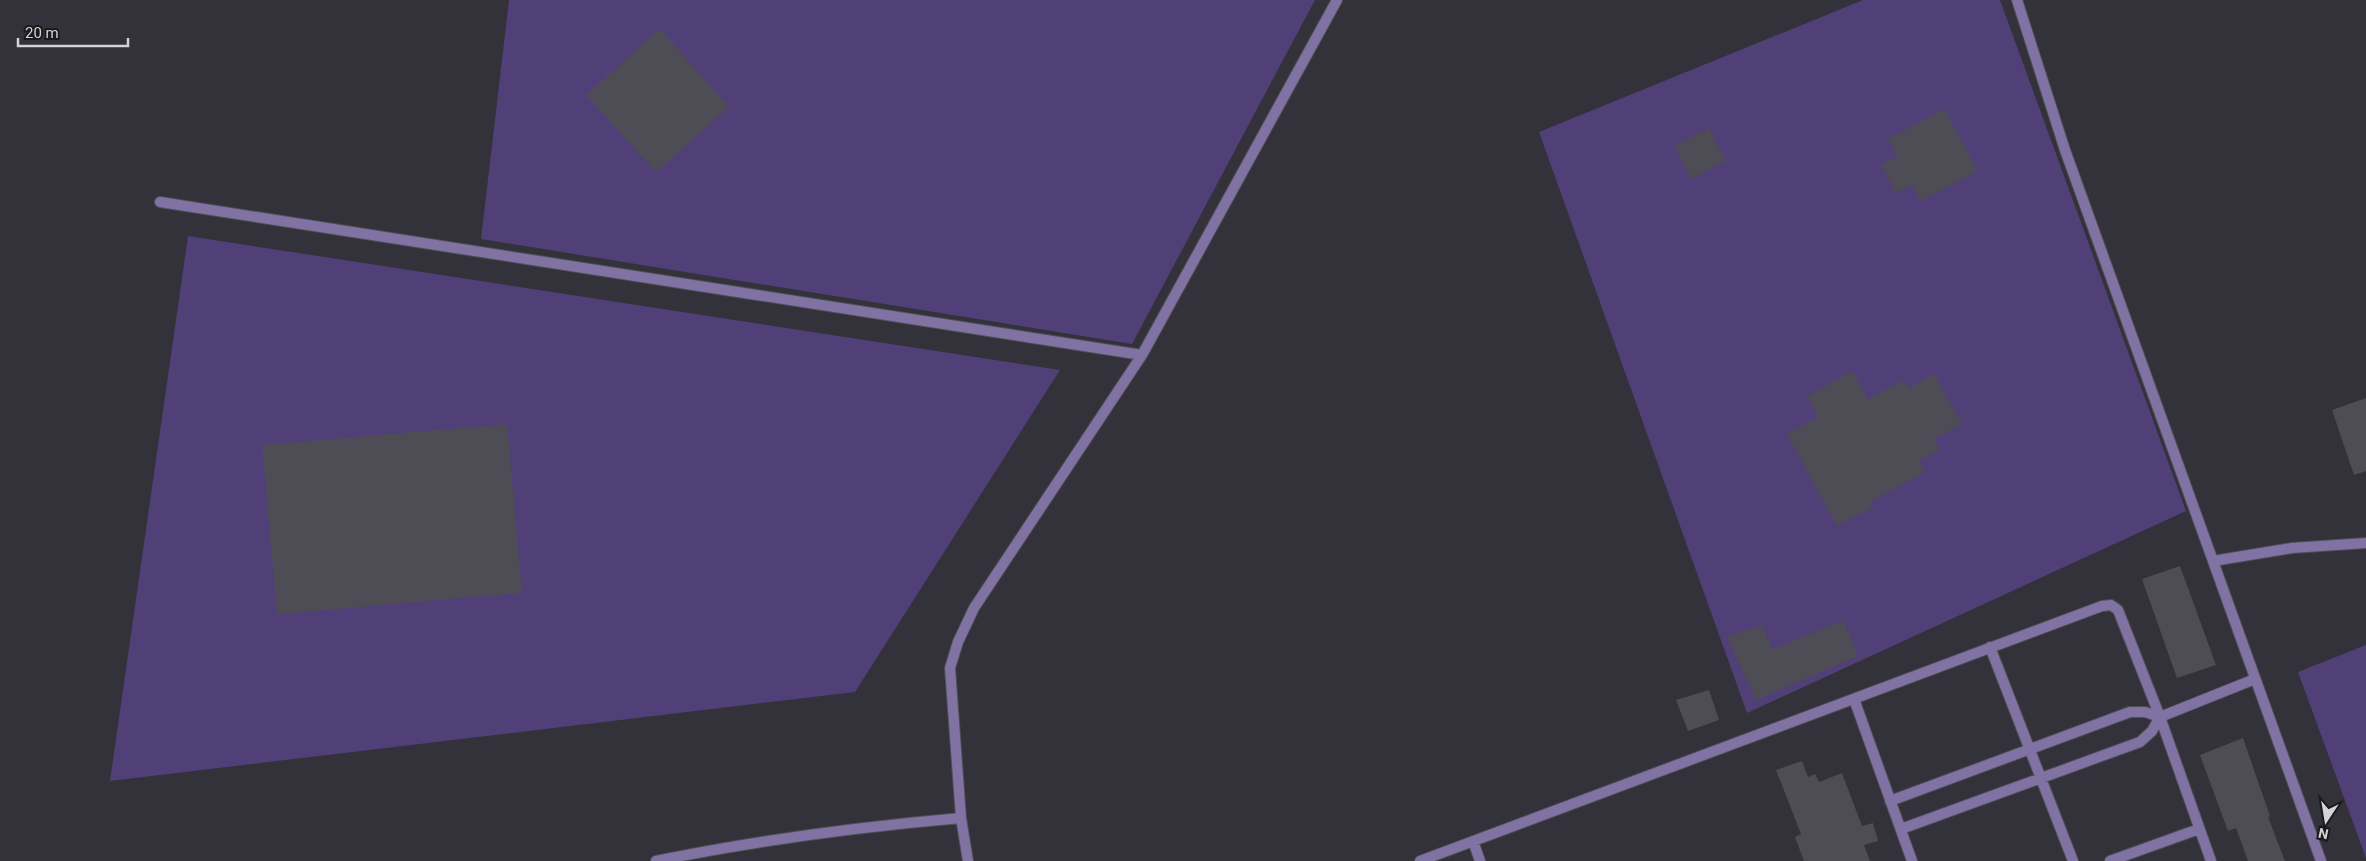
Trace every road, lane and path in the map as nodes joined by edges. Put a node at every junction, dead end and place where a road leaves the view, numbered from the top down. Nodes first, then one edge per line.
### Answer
1 (1337, 0) edge
2 (2017, 0) edge
3 (160, 202) dead end
4 (1142, 355) junction
5 (2366, 543) edge
6 (2213, 561) junction
7 (1990, 647) junction
8 (2255, 678) junction
9 (1854, 698) junction
10 (2160, 717) junction
11 (2029, 748) junction
12 (2041, 778) junction
13 (1890, 801) junction
14 (961, 818) junction
15 (1901, 829) junction
16 (2199, 829) junction
17 (1473, 841) junction
18 (656, 861) edge
19 (968, 861) edge
20 (1420, 861) edge
21 (1480, 861) edge
22 (1912, 861) edge
23 (2072, 861) edge
24 (2110, 861) edge
25 (2211, 861) edge
26 (2321, 861) edge

1 - 4 street
2 - 6 street
3 - 4 street
4 - 14 street
5 - 6 street
6 - 8 street
7 - 9 street
7 - 10 street
7 - 11 street
8 - 10 street
8 - 26 street
9 - 13 street
9 - 17 street
10 - 11 street
10 - 12 street
10 - 16 street
11 - 12 street
11 - 13 street
12 - 15 street
12 - 23 street
13 - 15 street
14 - 18 street
14 - 19 street
15 - 22 street
16 - 24 street
16 - 25 street
17 - 20 street
17 - 21 street

